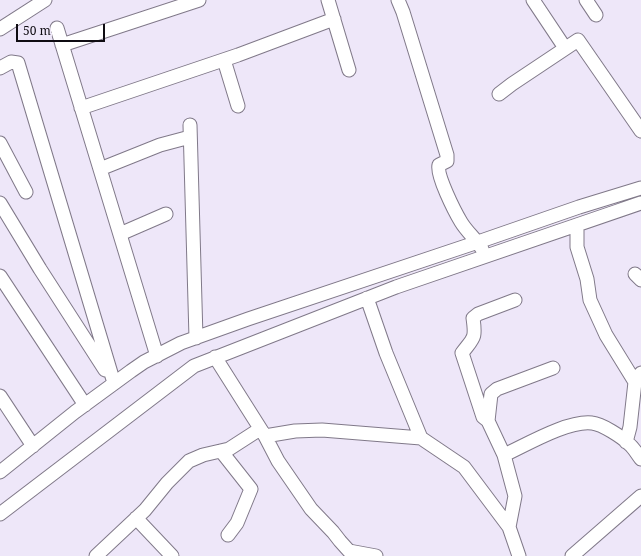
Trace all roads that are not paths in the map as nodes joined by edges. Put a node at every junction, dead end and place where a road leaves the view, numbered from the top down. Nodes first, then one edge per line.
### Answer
1 (45, 0) edge
2 (199, 0) edge
3 (328, 0) edge
4 (398, 0) edge
5 (533, 0) edge
6 (586, 0) edge
7 (596, 15) dead end
8 (334, 19) junction
9 (57, 28) dead end
10 (0, 29) edge
11 (62, 45) junction
12 (565, 48) junction
13 (224, 60) junction
14 (0, 68) edge
15 (349, 70) dead end
16 (499, 94) dead end
17 (238, 106) dead end
18 (81, 108) junction
19 (641, 131) edge
20 (0, 143) edge
21 (100, 169) junction
22 (641, 188) edge
23 (26, 192) dead end
24 (0, 203) edge
25 (641, 203) edge
26 (166, 214) dead end
27 (577, 225) junction
28 (120, 234) junction
29 (478, 242) junction
30 (485, 256) junction
31 (0, 276) edge
32 (367, 298) junction
33 (515, 300) dead end
34 (196, 338) junction
35 (157, 356) junction
36 (215, 357) junction
37 (553, 368) dead end
38 (638, 377) edge
39 (114, 383) junction
40 (0, 396) edge
41 (85, 405) junction
42 (488, 421) junction
43 (263, 432) junction
44 (421, 438) junction
45 (626, 442) junction
46 (33, 446) junction
47 (221, 451) junction
48 (504, 455) junction
49 (641, 459) edge
50 (0, 472) edge
51 (641, 496) edge
52 (0, 514) edge
53 (136, 518) junction
54 (509, 527) junction
55 (228, 535) dead end
56 (103, 554) edge
57 (172, 556) edge
58 (376, 556) edge
59 (519, 556) edge
60 (572, 556) edge

1 - 10 street
2 - 11 street
3 - 8 street
4 - 29 street
5 - 12 street
6 - 7 street
8 - 13 street
8 - 15 street
9 - 11 street
11 - 18 street
12 - 16 street
12 - 19 street
13 - 17 street
13 - 18 street
14 - 39 street
18 - 21 street
20 - 23 street
21 - 28 street
21 - 34 street
22 - 29 street
24 - 39 street
25 - 27 street
26 - 28 street
27 - 30 street
27 - 38 street
28 - 35 street
29 - 30 street
29 - 34 street
30 - 32 street
31 - 41 street
32 - 36 street
32 - 44 street
33 - 42 street
34 - 35 street
35 - 39 street
36 - 43 street
36 - 52 street
37 - 42 street
38 - 45 street
39 - 41 street
40 - 46 street
41 - 46 street
42 - 48 street
43 - 44 street
43 - 47 street
43 - 58 street
44 - 54 street
45 - 48 street
45 - 49 street
46 - 50 street
47 - 53 street
47 - 55 street
48 - 54 street
51 - 60 street
53 - 56 street
53 - 57 street
54 - 59 street

